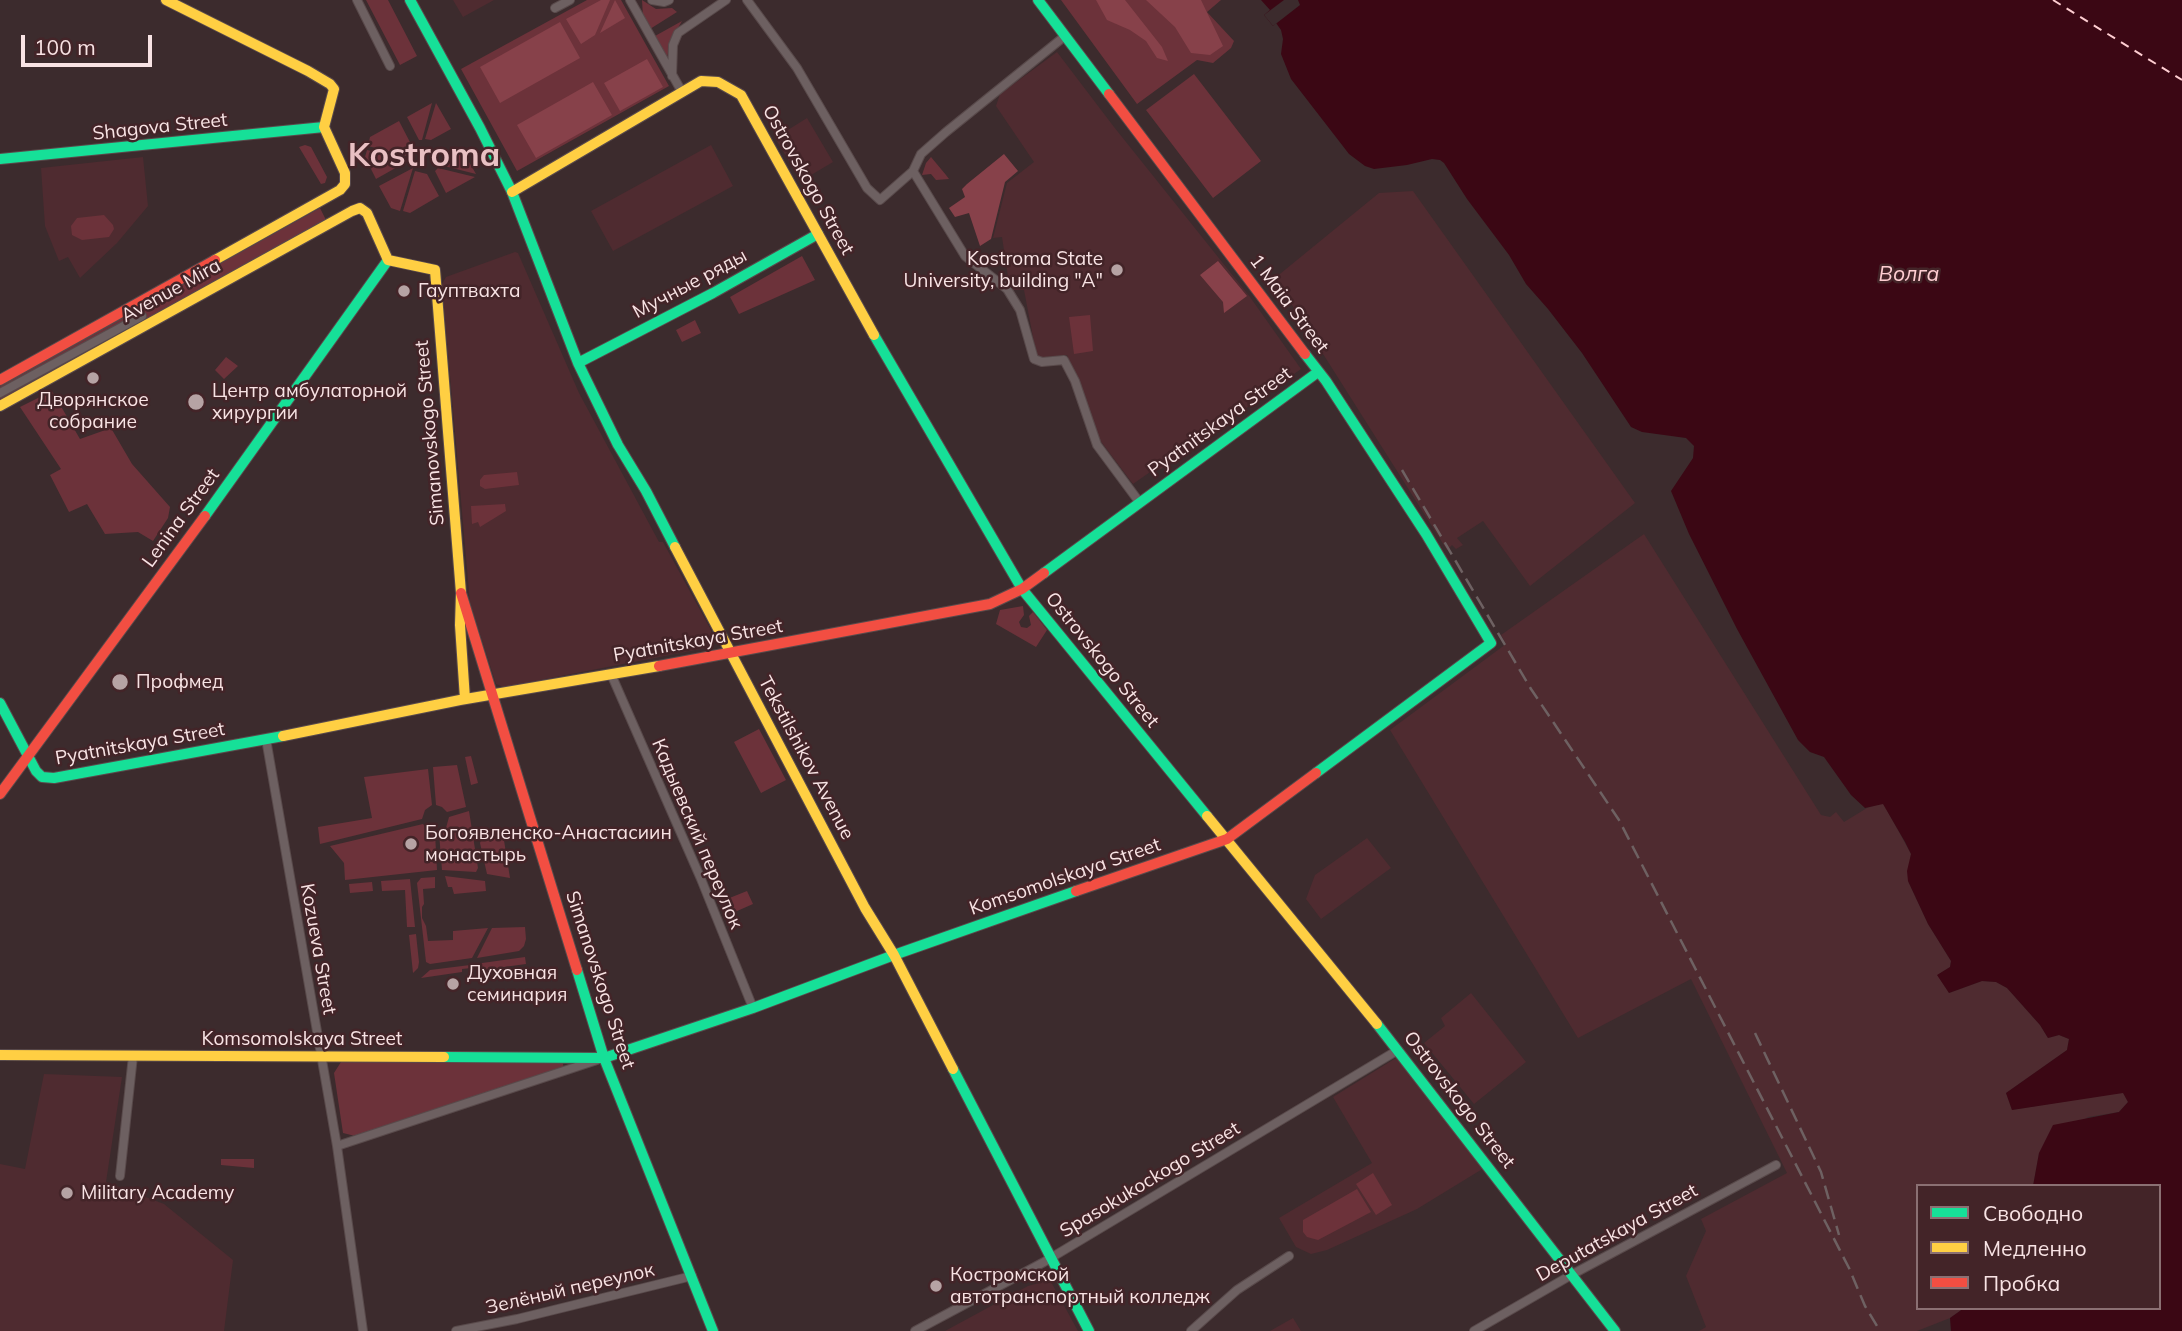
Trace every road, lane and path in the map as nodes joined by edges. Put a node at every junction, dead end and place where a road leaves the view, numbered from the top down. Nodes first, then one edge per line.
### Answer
1 (166, 0) edge
2 (356, 0) edge
3 (410, 0) edge
4 (570, 0) edge
5 (630, 0) edge
6 (652, 0) edge
7 (669, 0) edge
8 (726, 0) edge
9 (747, 0) edge
10 (1038, 0) edge
11 (555, 8) dead end
12 (1065, 36) junction
13 (390, 66) dead end
14 (672, 76) junction
15 (682, 92) junction
16 (324, 127) junction
17 (0, 159) edge
18 (913, 171) junction
19 (512, 192) junction
20 (818, 234) junction
21 (388, 260) junction
22 (129, 308) junction
23 (137, 321) junction
24 (578, 363) junction
25 (1318, 372) junction
26 (0, 380) edge
27 (0, 393) edge
28 (0, 406) edge
29 (1140, 503) junction
30 (1022, 589) junction
31 (461, 593) junction
32 (1491, 643) joint
33 (731, 654) junction
34 (611, 674) junction
35 (492, 695) junction
36 (465, 699) junction
37 (0, 703) edge
38 (266, 739) junction
39 (28, 754) junction
40 (0, 794) edge
41 (1227, 839) junction
42 (894, 956) junction
43 (753, 1008) junction
44 (1398, 1050) junction
45 (0, 1055) edge
46 (133, 1056) junction
47 (322, 1057) junction
48 (604, 1058) junction
49 (337, 1146) junction
50 (1776, 1165) dead end
51 (120, 1176) dead end
52 (1289, 1256) dead end
53 (1052, 1258) junction
54 (1573, 1274) junction
55 (692, 1276) junction
56 (363, 1331) edge
57 (456, 1331) edge
58 (713, 1331) edge
59 (915, 1331) edge
60 (1089, 1331) edge
61 (1191, 1331) edge
62 (1474, 1331) edge
63 (1615, 1331) edge

1 - 16 street
2 - 13 street
3 - 19 street, Tekstilshikov Avenue
4 - 11 street
5 - 14 street
6 - 7 street
8 - 14 street
9 - 18 street
10 - 12 street, 1 Maia Street
12 - 18 street
12 - 25 street, 1 Maia Street
14 - 15 street
15 - 19 street
15 - 20 street, Ostrovskogo Street
16 - 17 street, Shagova Street
16 - 22 street, Avenue Mira
18 - 29 street
19 - 24 street, Tekstilshikov Avenue
20 - 24 street, Мучные ряды
20 - 30 street, Ostrovskogo Street
21 - 23 street, Avenue Mira
21 - 31 street, Simanovskogo Street
21 - 39 street, Lenina Street
22 - 23 street
22 - 26 street, Avenue Mira
23 - 27 street
23 - 28 street, Avenue Mira
24 - 33 street, Tekstilshikov Avenue
25 - 29 street, Pyatnitskaya Street
25 - 32 street, 1 Maia Street
29 - 30 street, Pyatnitskaya Street
30 - 33 street, Pyatnitskaya Street
30 - 41 street, Ostrovskogo Street
31 - 35 street, Simanovskogo Street
31 - 36 street, Simanovskogo Street
32 - 41 street, Komsomolskaya Street
33 - 34 street, Pyatnitskaya Street
33 - 42 street, Tekstilshikov Avenue
34 - 35 street, Pyatnitskaya Street
34 - 43 street, Кадыевский переулок
35 - 36 street, Pyatnitskaya Street
35 - 48 street, Simanovskogo Street
36 - 38 street, Pyatnitskaya Street
37 - 39 street
38 - 39 street, Pyatnitskaya Street
38 - 47 street, Kozueva Street
39 - 40 street, Lenina Street
41 - 42 street, Komsomolskaya Street
41 - 44 street, Ostrovskogo Street
42 - 43 street, Komsomolskaya Street
42 - 53 street, Tekstilshikov Avenue
43 - 48 street, Komsomolskaya Street
44 - 53 street, Spasokukoсkogo Street
44 - 54 street, Ostrovskogo Street
45 - 46 street, Komsomolskaya Street
46 - 47 street, Komsomolskaya Street
46 - 51 street
47 - 48 street, Komsomolskaya Street
47 - 49 street, Kozueva Street
48 - 49 street, Komsomolskaya Street
48 - 55 street, Simanovskogo Street
49 - 56 street, Kozueva Street
50 - 54 street, Deputatskaya Street
52 - 61 street
53 - 59 street, Spasokukoсkogo Street
53 - 60 street, Tekstilshikov Avenue
54 - 62 street, Deputatskaya Street
54 - 63 street, Ostrovskogo Street
55 - 57 street, Зелёный переулок
55 - 58 street, Simanovskogo Street

